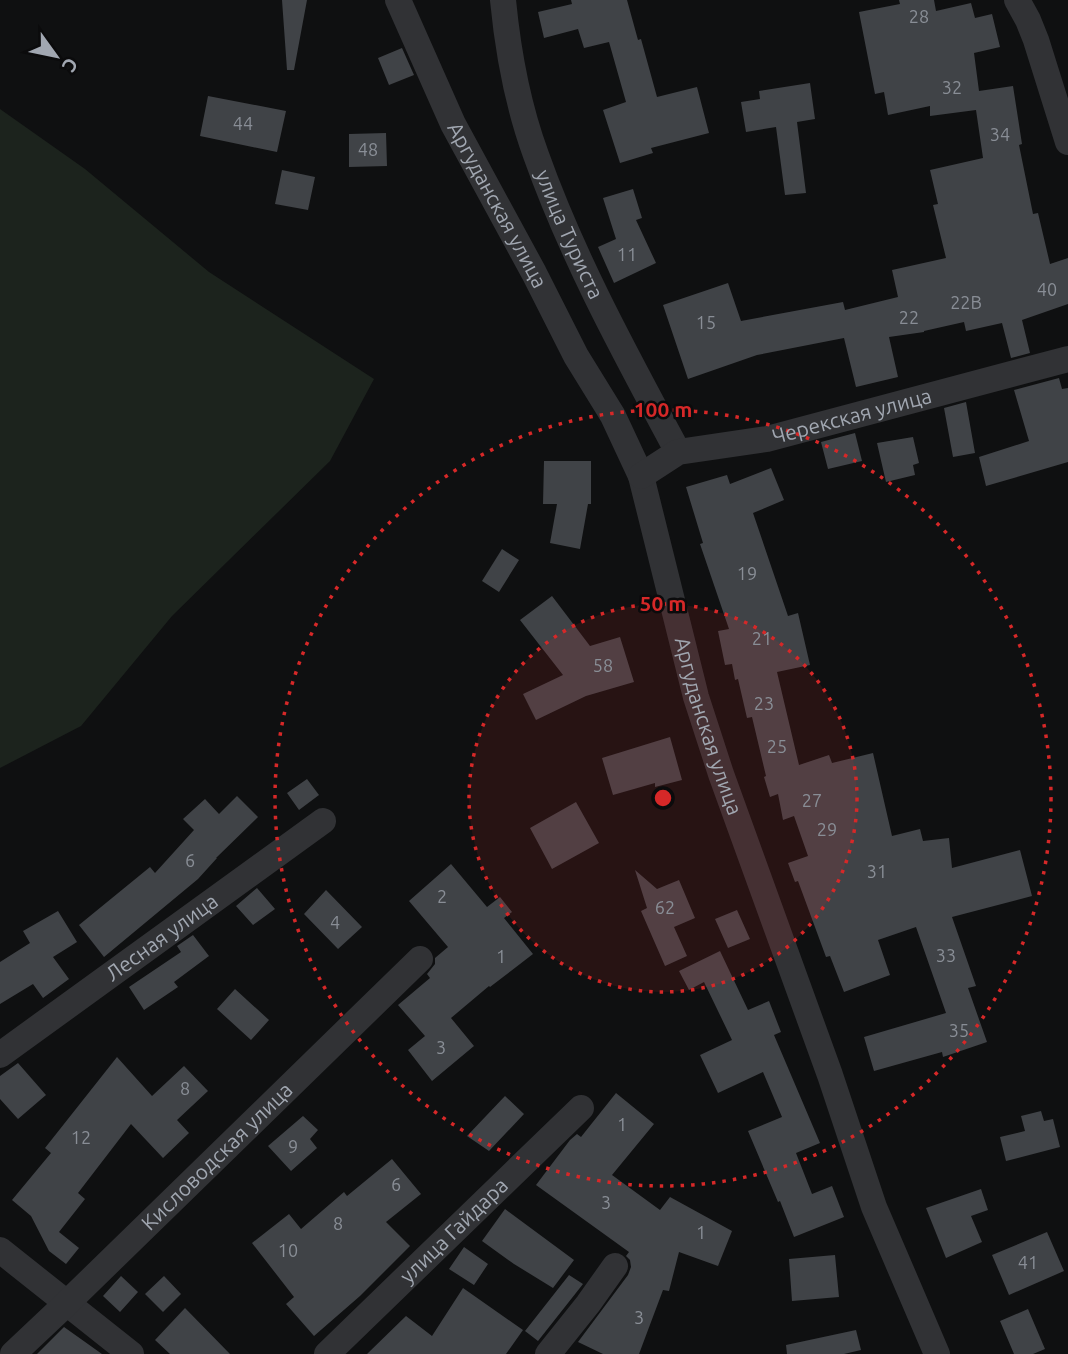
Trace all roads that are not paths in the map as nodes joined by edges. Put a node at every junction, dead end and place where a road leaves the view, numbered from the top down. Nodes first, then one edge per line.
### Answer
1 (398, 0) edge
2 (503, 0) edge
3 (1017, 0) edge
4 (1068, 142) edge
5 (1068, 359) edge
6 (678, 452) junction
7 (641, 475) junction
8 (323, 821) dead end
9 (420, 959) dead end
10 (0, 1055) edge
11 (581, 1108) dead end
12 (0, 1250) edge
13 (615, 1266) dead end
14 (66, 1304) junction
15 (13, 1354) edge
16 (131, 1354) edge
17 (327, 1354) edge
18 (548, 1354) edge
19 (937, 1354) edge

1 - 7 street, Аргуданская улица
2 - 6 street, улица Туриста
3 - 4 street
5 - 6 street, Черекская улица
6 - 7 street, Черекская улица
7 - 19 street, Аргуданская улица
8 - 10 street, Лесная улица
9 - 14 street, Кисловодская улица
11 - 17 street, улица Гайдара
12 - 14 street
13 - 18 street
14 - 15 street, Кисловодская улица
14 - 16 street

